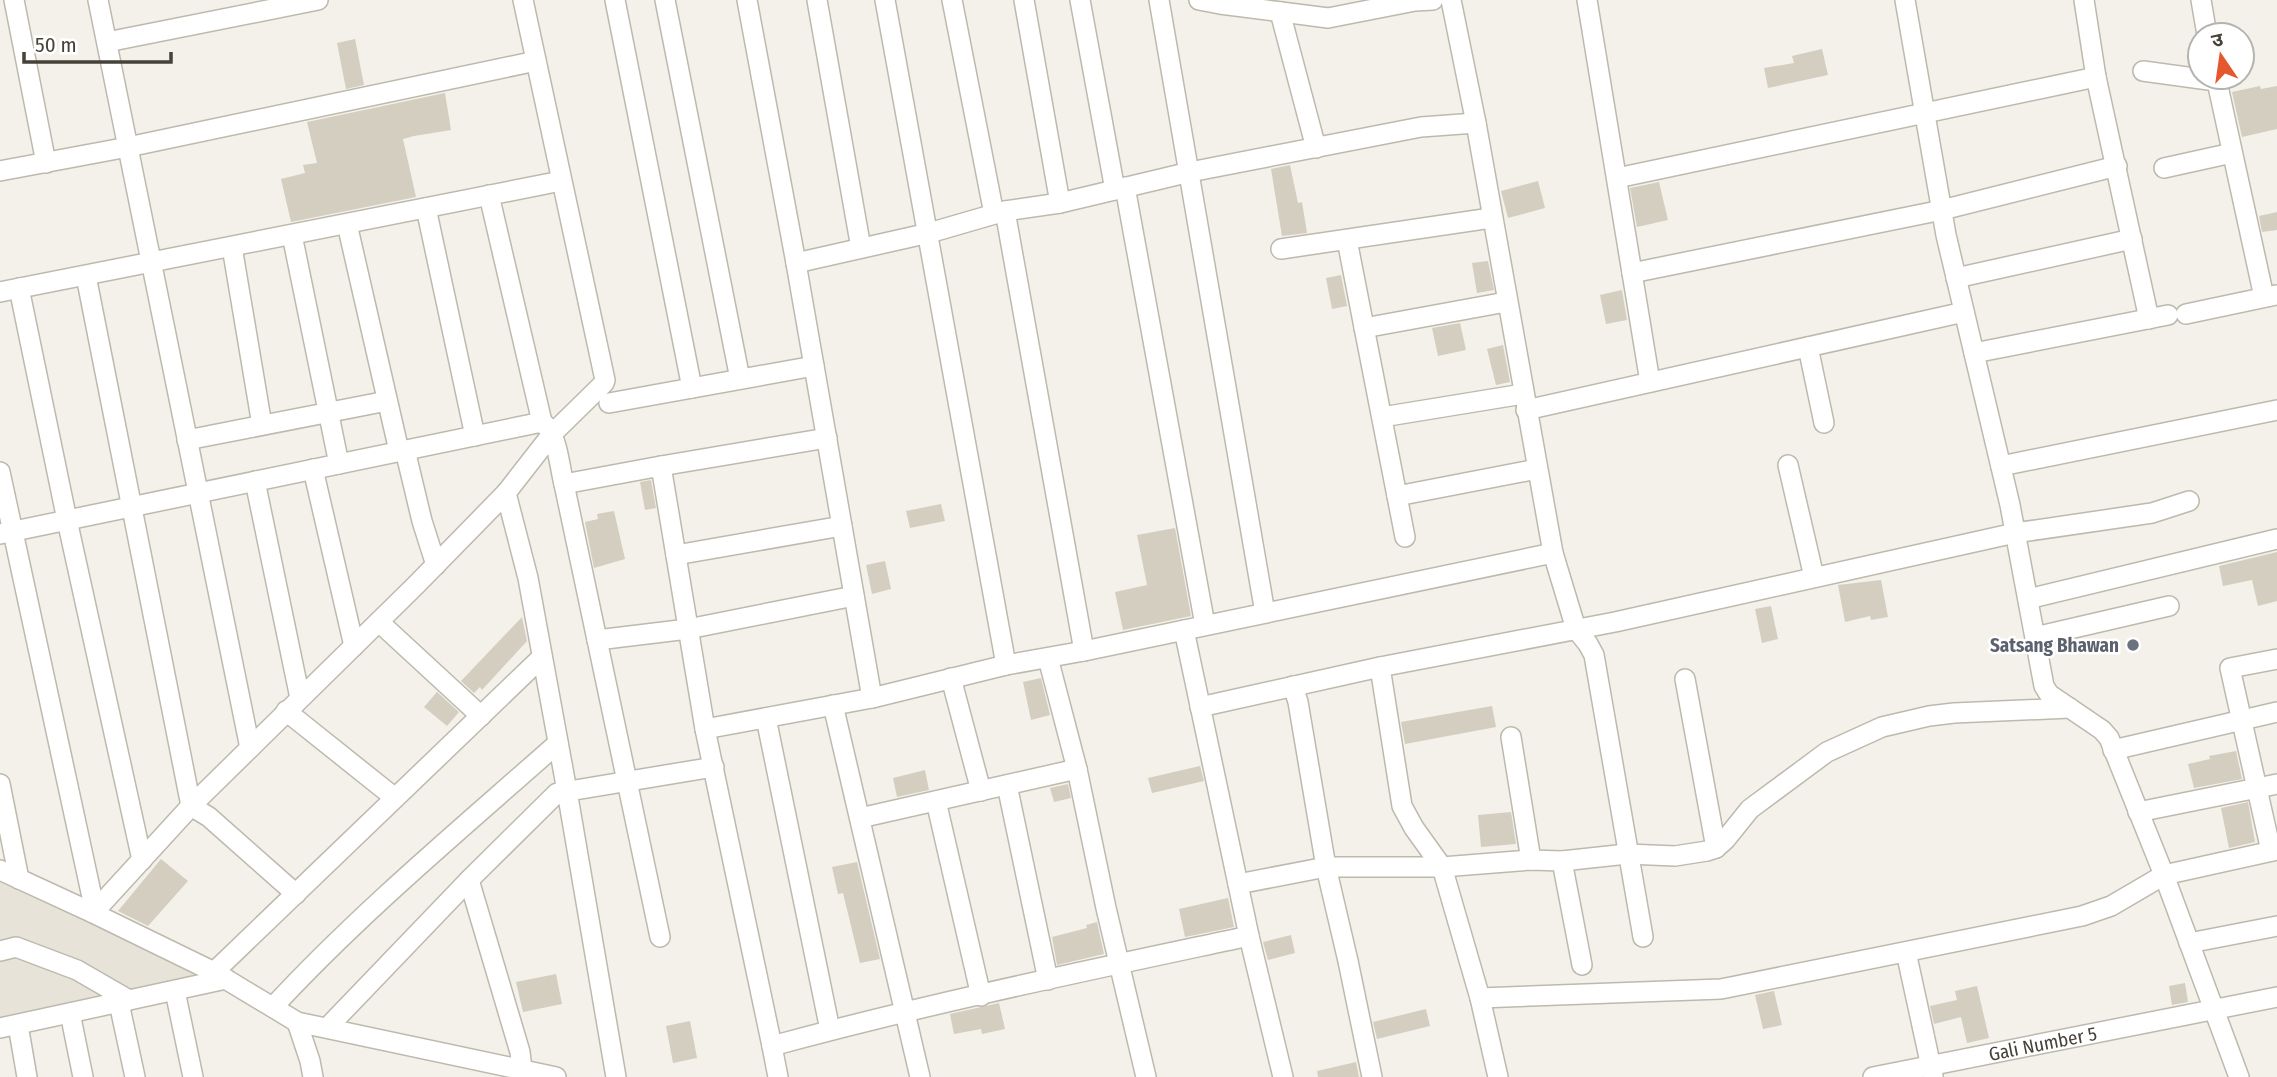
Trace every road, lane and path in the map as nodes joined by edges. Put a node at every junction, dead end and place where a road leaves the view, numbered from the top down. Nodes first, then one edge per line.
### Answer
1 (14, 0) edge
2 (98, 0) edge
3 (318, 0) edge
4 (523, 0) edge
5 (615, 0) edge
6 (665, 0) edge
7 (747, 0) edge
8 (817, 0) edge
9 (885, 0) edge
10 (952, 0) edge
11 (1024, 0) edge
12 (1080, 0) edge
13 (1159, 0) edge
14 (1199, 0) edge
15 (1433, 0) edge
16 (1451, 0) edge
17 (1587, 0) edge
18 (1905, 0) edge
19 (2084, 0) edge
20 (2201, 0) edge
21 (1280, 12) junction
22 (2205, 21) edge
23 (107, 42) junction
24 (536, 61) junction
25 (2143, 72) dead end
26 (2186, 76) edge
27 (2096, 77) junction
28 (2219, 91) edge
29 (1924, 113) junction
30 (1476, 123) junction
31 (128, 147) junction
32 (1316, 148) junction
33 (2232, 153) junction
34 (46, 163) junction
35 (2117, 166) junction
36 (2164, 168) dead end
37 (0, 171) edge
38 (1190, 172) junction
39 (1617, 178) junction
40 (561, 181) junction
41 (1120, 189) junction
42 (489, 195) junction
43 (1060, 203) junction
44 (426, 208) junction
45 (1942, 210) junction
46 (999, 212) junction
47 (1491, 218) junction
48 (347, 223) junction
49 (929, 233) junction
50 (292, 235) junction
51 (2132, 239) junction
52 (1347, 240) junction
53 (232, 247) junction
54 (862, 248) junction
55 (1281, 249) dead end
56 (151, 262) junction
57 (796, 263) junction
58 (1632, 274) junction
59 (86, 275) junction
60 (1956, 278) junction
61 (10, 290) edge
62 (2271, 296) edge
63 (1506, 302) junction
64 (1964, 312) junction
65 (2167, 316) junction
66 (1364, 328) junction
67 (1808, 347) junction
68 (1974, 353) junction
69 (814, 366) junction
70 (740, 379) junction
71 (1650, 382) junction
72 (692, 388) junction
73 (387, 401) junction
74 (1525, 402) junction
75 (609, 403) dead end
76 (2277, 410) edge
77 (328, 412) junction
78 (1382, 417) junction
79 (1824, 424) dead end
80 (262, 425) junction
81 (547, 428) junction
82 (475, 436) junction
83 (827, 438) junction
84 (187, 440) junction
85 (402, 451) junction
86 (339, 464) junction
87 (1788, 465) dead end
88 (661, 466) junction
89 (2001, 466) junction
90 (1537, 469) junction
91 (313, 470) junction
92 (0, 472) edge
93 (256, 481) junction
94 (564, 484) junction
95 (198, 493) junction
96 (506, 493) junction
97 (1397, 496) junction
98 (2189, 501) dead end
99 (132, 507) junction
100 (67, 520) junction
101 (842, 526) junction
102 (6, 533) edge
103 (2015, 533) junction
104 (1405, 537) dead end
105 (2277, 539) edge
106 (1553, 553) junction
107 (676, 555) junction
108 (436, 565) junction
109 (1814, 577) junction
110 (854, 596) junction
111 (2028, 599) junction
112 (2169, 606) dead end
113 (1265, 613) junction
114 (379, 622) junction
115 (1205, 625) junction
116 (688, 629) junction
117 (1576, 629) junction
118 (1184, 630) junction
119 (2035, 637) junction
120 (597, 640) junction
121 (354, 646) junction
122 (1084, 651) junction
123 (542, 657) junction
124 (1048, 658) junction
125 (2277, 659) edge
126 (1006, 665) junction
127 (1380, 667) junction
128 (951, 678) junction
129 (1685, 679) dead end
130 (1293, 686) junction
131 (872, 698) junction
132 (293, 705) junction
133 (833, 705) junction
134 (1200, 707) junction
135 (2070, 708) junction
136 (2277, 712) edge
137 (481, 716) junction
138 (766, 718) junction
139 (2241, 720) junction
140 (705, 729) junction
141 (1510, 737) dead end
142 (558, 743) junction
143 (250, 748) junction
144 (2113, 750) junction
145 (714, 767) junction
146 (1077, 769) junction
147 (626, 781) junction
148 (0, 784) edge
149 (2277, 784) edge
150 (1007, 785) junction
151 (2256, 788) junction
152 (567, 791) junction
153 (981, 791) junction
154 (395, 799) junction
155 (936, 801) junction
156 (191, 806) junction
157 (2138, 812) junction
158 (860, 818) junction
159 (1716, 848) junction
160 (2274, 851) edge
161 (1627, 854) junction
162 (142, 860) junction
163 (1531, 860) junction
164 (1562, 861) junction
165 (1326, 867) junction
166 (1442, 867) junction
167 (0, 870) edge
168 (2164, 874) junction
169 (19, 879) junction
170 (468, 880) junction
171 (1238, 884) junction
172 (296, 894) junction
173 (94, 912) junction
174 (2277, 926) edge
175 (1250, 936) junction
176 (660, 937) dead end
177 (1643, 937) dead end
178 (2189, 943) junction
179 (5, 946) edge
180 (1906, 952) junction
181 (1119, 964) junction
182 (1582, 965) dead end
183 (220, 976) junction
184 (1048, 980) junction
185 (175, 991) junction
186 (981, 996) junction
187 (2277, 997) edge
188 (1480, 998) junction
189 (124, 1001) junction
190 (273, 1007) junction
191 (2215, 1009) junction
192 (70, 1013) junction
193 (906, 1013) junction
194 (297, 1022) junction
195 (9, 1027) edge
196 (327, 1028) junction
197 (830, 1030) junction
198 (772, 1046) junction
199 (486, 1069) edge
200 (522, 1069) junction
201 (1933, 1071) edge
202 (27, 1077) edge
203 (83, 1077) edge
204 (135, 1077) edge
205 (193, 1077) edge
206 (313, 1077) edge
207 (556, 1077) edge
208 (616, 1077) edge
209 (778, 1077) edge
210 (920, 1077) edge
211 (1146, 1077) edge
212 (1283, 1077) edge
213 (1372, 1077) edge
214 (1497, 1077) edge
215 (1873, 1077) edge
216 (2239, 1077) edge

1 - 34 street
2 - 23 street
3 - 23 street
4 - 24 street
5 - 72 street
6 - 70 street
7 - 57 street
8 - 54 street
9 - 49 street
10 - 46 street
11 - 43 street
12 - 41 street
13 - 38 street
14 - 21 street
15 - 21 street
16 - 30 street
17 - 39 street
18 - 29 street
19 - 27 street
20 - 22 street
21 - 32 street
23 - 31 street
24 - 31 street
24 - 40 street
25 - 26 street
27 - 29 street
27 - 35 street
28 - 33 street
29 - 39 street
29 - 45 street
30 - 32 street
30 - 47 street
31 - 34 street
31 - 56 street
32 - 38 street
33 - 36 street
33 - 62 street
34 - 37 street
35 - 45 street
35 - 51 street
38 - 41 street
38 - 113 street
39 - 58 street
40 - 42 street
40 - 81 street
41 - 43 street
41 - 115 street
42 - 44 street
42 - 81 street
43 - 46 street
44 - 48 street
44 - 82 street
45 - 58 street
45 - 60 street
46 - 49 street
46 - 122 street
47 - 52 street
47 - 63 street
48 - 50 street
48 - 73 street
49 - 54 street
49 - 126 street
50 - 53 street
50 - 77 street
51 - 60 street
51 - 65 street
52 - 55 street
52 - 66 street
53 - 56 street
53 - 80 street
54 - 57 street
56 - 59 street
56 - 84 street
57 - 69 street
58 - 71 street
59 - 61 street
59 - 99 street
60 - 64 street
61 - 100 street
62 - 65 street
63 - 66 street
63 - 74 street
64 - 67 street
64 - 68 street
65 - 68 street
66 - 78 street
67 - 71 street
67 - 79 street
68 - 89 street
69 - 70 street
69 - 83 street
70 - 72 street
71 - 74 street
72 - 75 street
73 - 77 street
73 - 85 street
74 - 78 street
74 - 90 street
76 - 89 street
77 - 80 street
77 - 86 street
78 - 97 street
80 - 84 street
81 - 82 street
81 - 94 street
81 - 96 street
82 - 85 street
83 - 88 street
83 - 101 street
84 - 95 street
85 - 86 street
85 - 108 street
86 - 91 street
87 - 109 street
88 - 94 street
88 - 107 street
89 - 103 street
90 - 97 street
90 - 106 street
91 - 93 street
91 - 121 street
92 - 102 street
93 - 95 street
93 - 132 street
94 - 120 street
95 - 99 street
95 - 143 street
96 - 108 street
96 - 123 street
97 - 104 street
98 - 103 street
99 - 100 street
99 - 156 street
100 - 102 street
100 - 162 street
101 - 107 street
101 - 110 street
102 - 173 street
103 - 109 street
103 - 111 street
105 - 111 street
106 - 113 street
106 - 117 street
107 - 116 street
108 - 114 street
109 - 117 street
110 - 116 street
110 - 131 street
111 - 119 street
112 - 119 street
113 - 115 street
114 - 121 street
114 - 137 street
115 - 118 street
116 - 120 street
116 - 140 street
117 - 127 street
117 - 161 street
118 - 122 street
118 - 134 street
119 - 135 street
120 - 147 street
121 - 132 street
122 - 124 street
123 - 137 street
123 - 142 street
124 - 126 street
124 - 146 street
125 - 139 street
126 - 128 street
127 - 130 street
127 - 166 street
128 - 131 street
128 - 153 street
129 - 159 street
130 - 134 street
130 - 165 street
131 - 133 street
132 - 143 street
132 - 154 street
133 - 138 street
133 - 158 street
134 - 171 street
135 - 144 street
135 - 159 street
136 - 139 street
137 - 154 street
138 - 140 street
138 - 197 street
139 - 144 street
139 - 151 street
140 - 145 street
141 - 163 street
142 - 152 street
142 - 190 street
143 - 156 street
144 - 157 street
145 - 147 street
145 - 198 street
146 - 150 street
146 - 181 street
147 - 152 street
147 - 176 street
148 - 169 street
149 - 151 street
150 - 153 street
150 - 184 street
151 - 157 street
151 - 160 street
152 - 170 street
152 - 208 street
153 - 155 street
154 - 172 street
155 - 158 street
155 - 186 street
156 - 162 street
156 - 172 street
157 - 168 street
158 - 193 street
159 - 161 street
160 - 168 street
161 - 164 street
161 - 177 street
162 - 173 street
163 - 164 street
163 - 166 street
164 - 182 street
165 - 166 street
165 - 171 street
165 - 213 street
166 - 188 street
167 - 169 street
168 - 178 street
168 - 180 street
169 - 173 street
170 - 196 street
170 - 200 street
171 - 175 street
172 - 183 street
173 - 183 street
174 - 178 street
175 - 181 street
175 - 212 street
178 - 191 street
179 - 189 street
180 - 188 street
180 - 201 street
181 - 184 street
181 - 211 street
183 - 185 street
183 - 190 street
184 - 186 street
185 - 189 street
185 - 205 street
186 - 193 street
187 - 191 street, Gali Number 5
188 - 214 street
189 - 192 street
189 - 204 street
190 - 194 street
191 - 201 street, Gali Number 5
191 - 216 street
192 - 195 street
192 - 203 street
193 - 197 street
193 - 210 street
194 - 196 street
194 - 206 street
195 - 202 street
196 - 199 street
197 - 198 street
198 - 209 street
199 - 200 street
200 - 207 street
201 - 215 street, Gali Number 5

